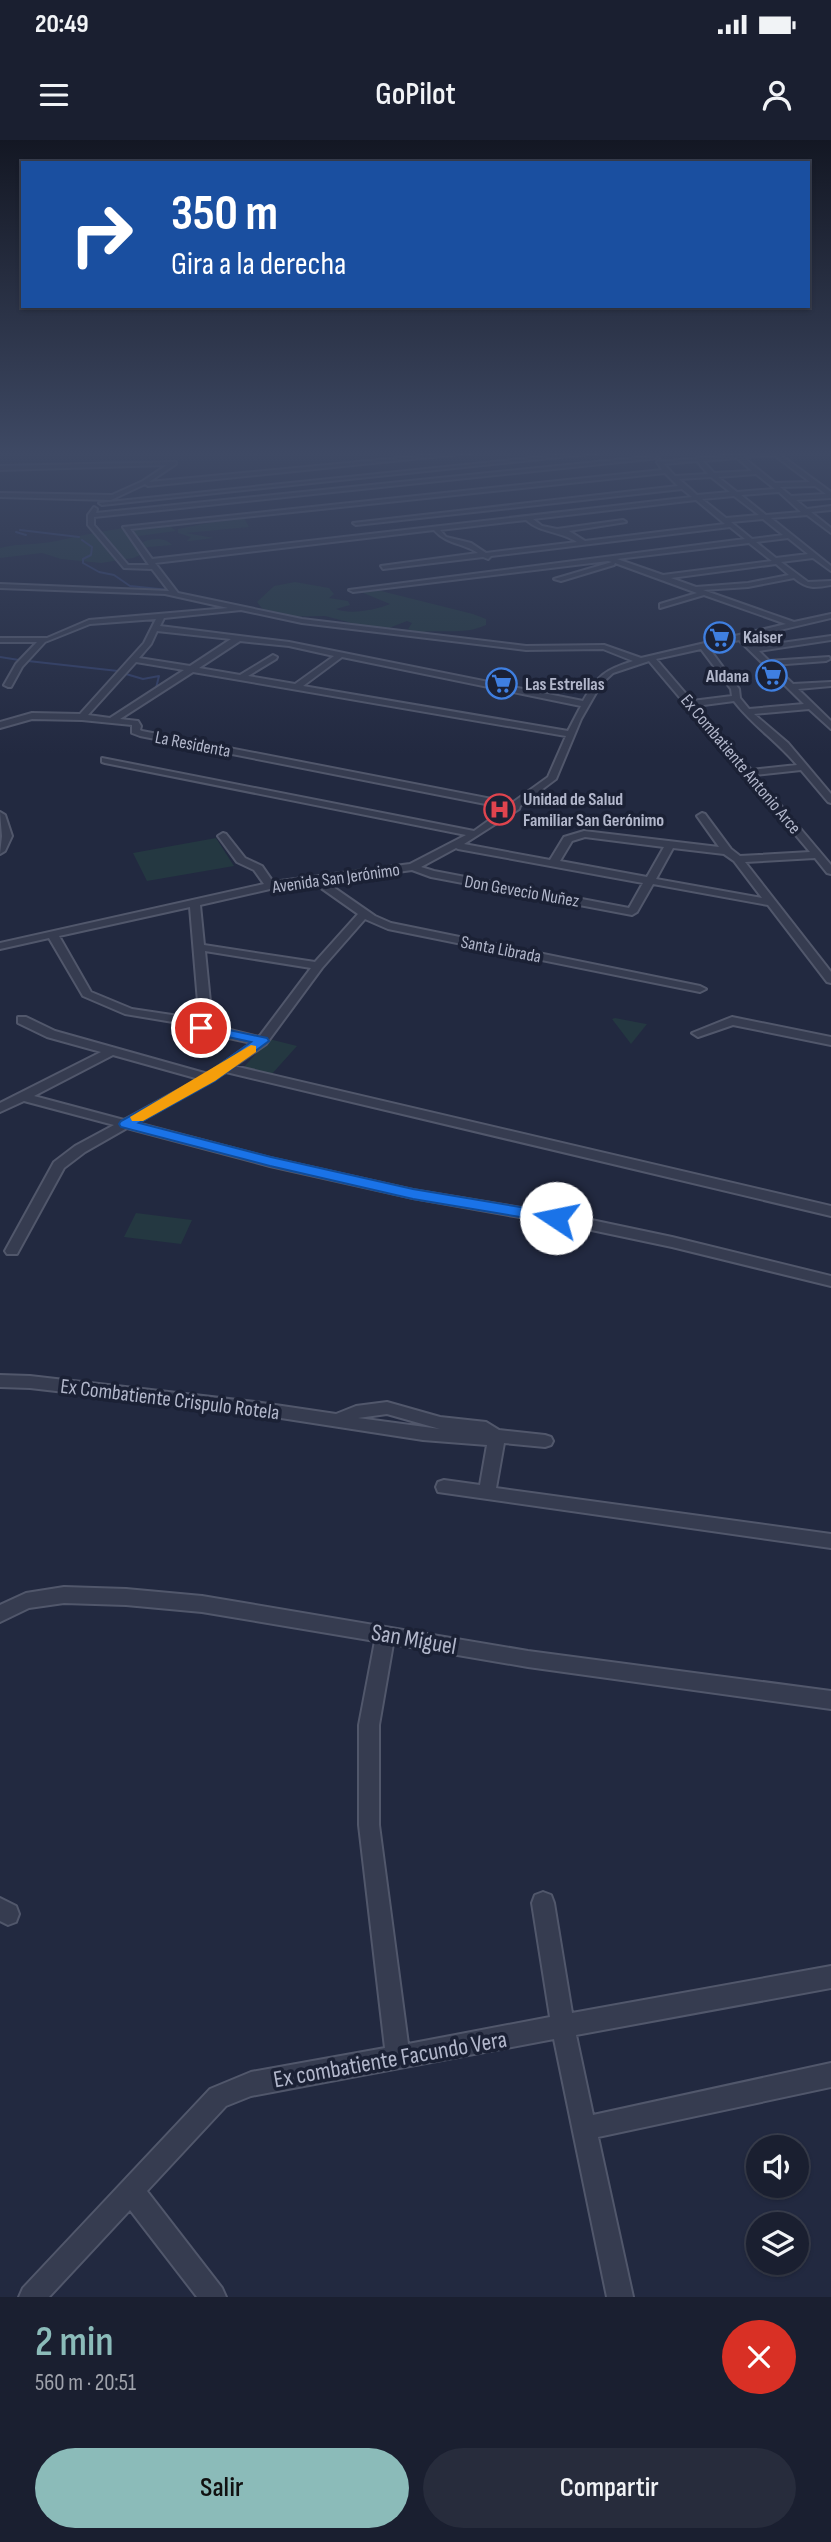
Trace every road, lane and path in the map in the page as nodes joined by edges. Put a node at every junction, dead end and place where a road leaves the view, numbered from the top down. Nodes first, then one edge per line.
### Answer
1 (115, 554) edge
2 (146, 554) edge
3 (236, 554) edge
4 (496, 554) edge
5 (598, 554) edge
6 (638, 554) edge
7 (768, 554) edge
8 (810, 554) edge
9 (485, 555) junction
10 (813, 556) junction
11 (604, 558) junction
12 (777, 561) junction
13 (617, 563) junction
14 (152, 564) junction
15 (383, 567) dead end
16 (831, 569) edge
17 (502, 570) junction
18 (795, 576) junction
19 (660, 578) junction
20 (558, 579) dead end
21 (831, 583) edge
22 (0, 586) edge
23 (692, 589) junction
24 (353, 590) dead end
25 (175, 593) junction
26 (704, 593) junction
27 (663, 606) dead end
28 (238, 609) junction
29 (161, 616) junction
30 (829, 619) edge
31 (793, 624) junction
32 (154, 628) junction
33 (740, 637) junction
34 (239, 638) junction
35 (831, 638) edge
36 (0, 640) edge
37 (43, 640) junction
38 (807, 641) junction
39 (703, 646) junction
40 (754, 649) junction
41 (340, 655) junction
42 (273, 657) dead end
43 (134, 659) junction
44 (645, 659) junction
45 (769, 663) junction
46 (829, 663) edge
47 (191, 669) junction
48 (823, 674) dead end
49 (240, 677) junction
50 (831, 682) edge
51 (4, 686) edge
52 (793, 687) junction
53 (295, 688) junction
54 (736, 698) junction
55 (585, 704) junction
56 (692, 704) junction
57 (814, 709) junction
58 (831, 710) edge
59 (747, 712) junction
60 (82, 717) junction
61 (112, 720) junction
62 (0, 725) edge
63 (831, 726) edge
64 (570, 734) junction
65 (104, 760) dead end
66 (803, 767) junction
67 (749, 773) junction
68 (831, 800) edge
69 (516, 807) junction
70 (0, 815) edge
71 (702, 816) dead end
72 (476, 834) junction
73 (223, 836) dead end
74 (671, 843) junction
75 (458, 846) junction
76 (0, 851) edge
77 (727, 851) junction
78 (831, 852) edge
79 (818, 855) junction
80 (738, 859) junction
81 (554, 862) junction
82 (413, 867) junction
83 (831, 871) edge
84 (315, 879) junction
85 (648, 880) junction
86 (270, 886) junction
87 (768, 902) junction
88 (195, 903) junction
89 (365, 913) junction
90 (52, 934) junction
91 (0, 946) edge
92 (198, 947) junction
93 (318, 966) junction
94 (831, 980) edge
95 (700, 989) dead end
96 (22, 1020) dead end
97 (196, 1024) junction
98 (698, 1033) dead end
99 (262, 1041) junction
100 (831, 1041) edge
101 (112, 1051) junction
102 (225, 1068) junction
103 (210, 1078) junction
104 (23, 1097) junction
105 (0, 1108) edge
106 (126, 1124) junction
107 (831, 1211) edge
108 (12, 1251) dead end
109 (831, 1281) edge
110 (0, 1381) edge
111 (496, 1435) junction
112 (545, 1441) dead end
113 (444, 1487) dead end
114 (487, 1492) junction
115 (831, 1541) edge
116 (0, 1614) edge
117 (386, 1634) junction
118 (831, 1700) edge
119 (544, 1903) dead end
120 (831, 1977) edge
121 (563, 2028) junction
122 (398, 2057) junction
123 (831, 2075) edge
124 (586, 2128) junction
125 (132, 2192) junction
126 (32, 2297) edge
127 (213, 2297) edge
128 (620, 2297) edge

1 - 14 street
2 - 14 street
3 - 14 street
4 - 9 street
5 - 11 street
6 - 11 street
7 - 12 street
8 - 10 street
9 - 15 street
9 - 17 street
10 - 12 street
10 - 16 street
11 - 13 street
11 - 17 street
12 - 18 street
12 - 19 street
13 - 19 street
13 - 20 street
14 - 25 street
17 - 24 street
18 - 21 street
18 - 23 street
19 - 23 street
22 - 25 street
23 - 26 street
25 - 28 street
26 - 27 street
26 - 31 street
28 - 29 street
28 - 44 street
29 - 32 street
29 - 37 street
30 - 31 street, Avenida San Jerónimo
31 - 33 street, Avenida San Jerónimo
32 - 34 street
32 - 43 street
33 - 39 street, Avenida San Jerónimo
33 - 40 street
34 - 41 street
34 - 47 street
35 - 38 street
36 - 37 street
37 - 51 street
38 - 40 street
38 - 46 street
39 - 44 street, Avenida San Jerónimo
39 - 54 street
40 - 45 street
41 - 53 street
41 - 55 street
42 - 49 street
43 - 47 street
43 - 60 street
44 - 55 street, Avenida San Jerónimo
44 - 56 street, Ex Combatiente Antonio Arce
45 - 46 street
45 - 52 street
47 - 49 street
47 - 61 street
48 - 50 street
49 - 53 street
50 - 52 street
52 - 57 street
53 - 64 street
54 - 56 street
54 - 59 street
55 - 64 street, Avenida San Jerónimo
56 - 67 street, Ex Combatiente Antonio Arce
57 - 58 street
57 - 59 street
57 - 63 street
59 - 66 street
60 - 61 street, La Residenta
60 - 62 street, La Residenta
61 - 69 street, La Residenta
64 - 69 street, Avenida San Jerónimo
65 - 72 street
66 - 67 street
66 - 68 street
67 - 79 street, Ex Combatiente Antonio Arce
69 - 72 street, Avenida San Jerónimo
70 - 76 street
71 - 77 street
72 - 75 street, Avenida San Jerónimo
73 - 86 street
74 - 77 street
74 - 81 street
74 - 85 street
75 - 81 street
75 - 82 street, Avenida San Jerónimo
77 - 80 street
78 - 79 street
79 - 80 street
79 - 83 street, Ex Combatiente Antonio Arce
80 - 87 street
81 - 85 street
82 - 84 street, Avenida San Jerónimo
82 - 85 street, Don Gevecio Nuñez
84 - 86 street, Avenida San Jerónimo
84 - 89 street, Santa Librada
85 - 87 street
86 - 88 street, Avenida San Jerónimo
87 - 94 street
88 - 90 street, Avenida San Jerónimo
88 - 92 street
89 - 93 street
89 - 95 street, Santa Librada
90 - 91 street, Avenida San Jerónimo
90 - 97 street
92 - 93 street
92 - 97 street
93 - 99 street
96 - 101 street
97 - 99 street
98 - 100 street
99 - 102 street
101 - 103 street
101 - 104 street
102 - 103 street
102 - 107 street
103 - 106 street
104 - 105 street
104 - 106 street
106 - 108 street
106 - 109 street
110 - 111 street, Ex Combatiente Crispulo Rotela
111 - 112 street, Ex Combatiente Crispulo Rotela
111 - 114 street
113 - 114 street
114 - 115 street
116 - 117 street, San Miguel
117 - 118 street, San Miguel
117 - 122 street
119 - 121 street
120 - 121 street, Ex combatiente Facundo Vera
121 - 122 street, Ex combatiente Facundo Vera
121 - 124 street
122 - 125 street, Ex combatiente Facundo Vera
123 - 124 street
124 - 128 street
125 - 126 street, Ex combatiente Facundo Vera
125 - 127 street

